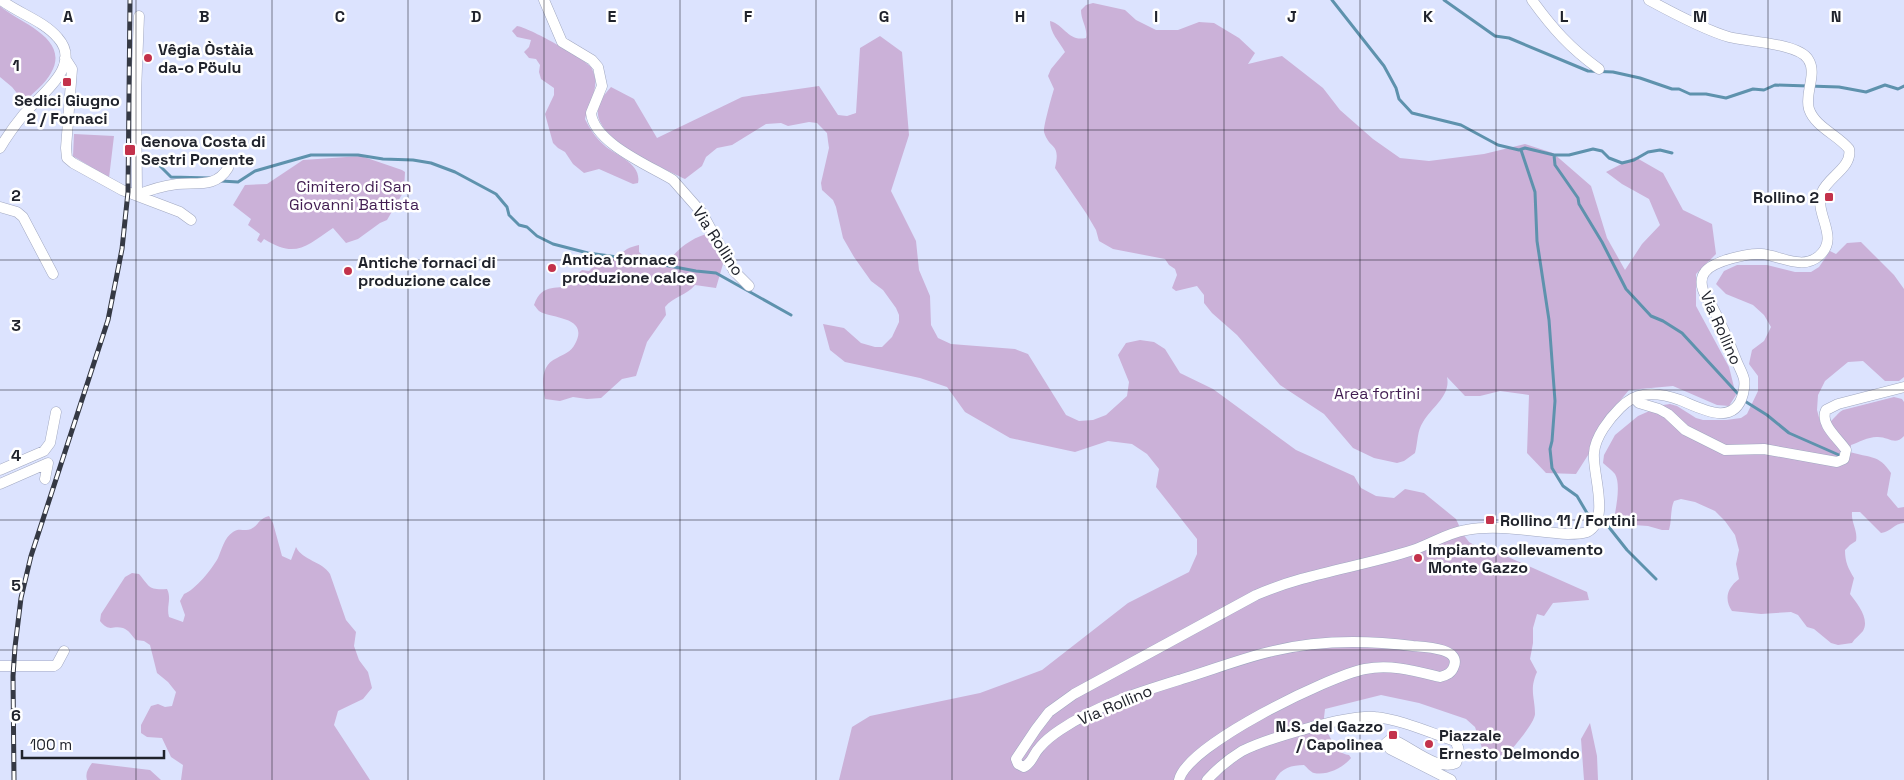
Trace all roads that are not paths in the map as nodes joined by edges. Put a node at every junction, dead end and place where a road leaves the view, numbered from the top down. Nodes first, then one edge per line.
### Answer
1 (544, 0) edge
2 (1532, 0) edge
3 (1649, 0) edge
4 (3, 2) edge
5 (140, 16) dead end
6 (65, 58) junction
7 (1599, 69) dead end
8 (0, 148) edge
9 (228, 168) dead end
10 (138, 195) junction
11 (0, 207) edge
12 (191, 220) dead end
13 (53, 274) dead end
14 (748, 286) dead end
15 (1904, 387) edge
16 (1634, 398) junction
17 (56, 412) dead end
18 (0, 470) edge
19 (45, 479) dead end
20 (0, 484) edge
21 (64, 651) dead end
22 (0, 666) edge
23 (1179, 780) edge
24 (1207, 780) edge
25 (1451, 780) edge

1 - 14 street, Via Rollino
2 - 7 street
3 - 16 street, Via Rollino
4 - 6 street
5 - 10 street
6 - 8 street
6 - 10 street
9 - 10 street
10 - 12 street
11 - 13 street
15 - 16 street
16 - 23 street, Via Rollino
17 - 18 street
19 - 20 street
21 - 22 street
24 - 25 street

